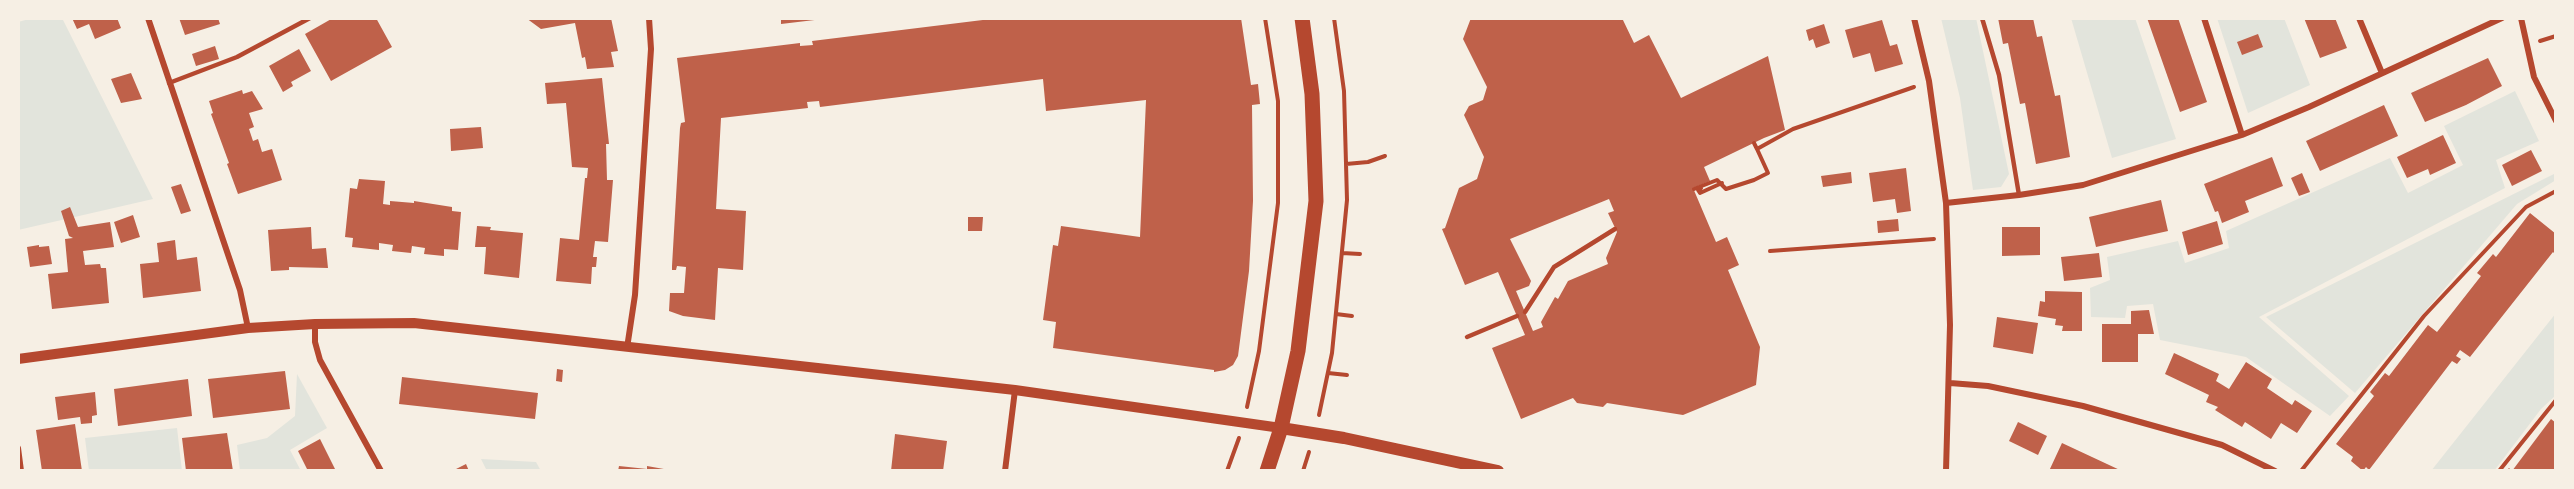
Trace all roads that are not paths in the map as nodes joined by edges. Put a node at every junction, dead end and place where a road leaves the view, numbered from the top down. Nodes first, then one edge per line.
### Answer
1 (148, 18) edge
2 (310, 18) edge
3 (649, 18) edge
4 (1302, 18) edge
5 (1914, 18) edge
6 (1982, 18) edge
7 (2204, 18) edge
8 (2359, 18) edge
9 (2502, 18) edge
10 (2522, 18) edge
11 (2382, 74) junction
12 (169, 83) junction
13 (2556, 121) edge
14 (2242, 135) junction
15 (2019, 195) junction
16 (1946, 202) junction
17 (1615, 229) dead end
18 (1525, 312) dead end
19 (1517, 316) dead end
20 (315, 324) junction
21 (248, 328) junction
22 (1467, 337) dead end
23 (627, 348) junction
24 (18, 359) edge
25 (1950, 383) junction
26 (1015, 390) junction
27 (1281, 428) junction
28 (18, 448) edge
29 (21, 471) edge
30 (381, 471) edge
31 (1005, 471) edge
32 (1267, 471) edge
33 (1498, 471) edge
34 (1946, 471) edge
35 (2275, 471) edge

1 - 12 street
2 - 12 lane
3 - 23 street
4 - 27 main road
5 - 16 street
6 - 15 lane
7 - 14 street
8 - 11 street
9 - 11 street
10 - 13 street
11 - 14 street
12 - 21 street
14 - 15 street
15 - 16 street
16 - 25 street
17 - 18 lane
19 - 22 lane
20 - 21 street
20 - 23 street
20 - 30 street
21 - 24 street
23 - 26 street
25 - 34 street
25 - 35 street
26 - 27 street
26 - 31 street
27 - 32 main road
27 - 33 main road
28 - 29 street

